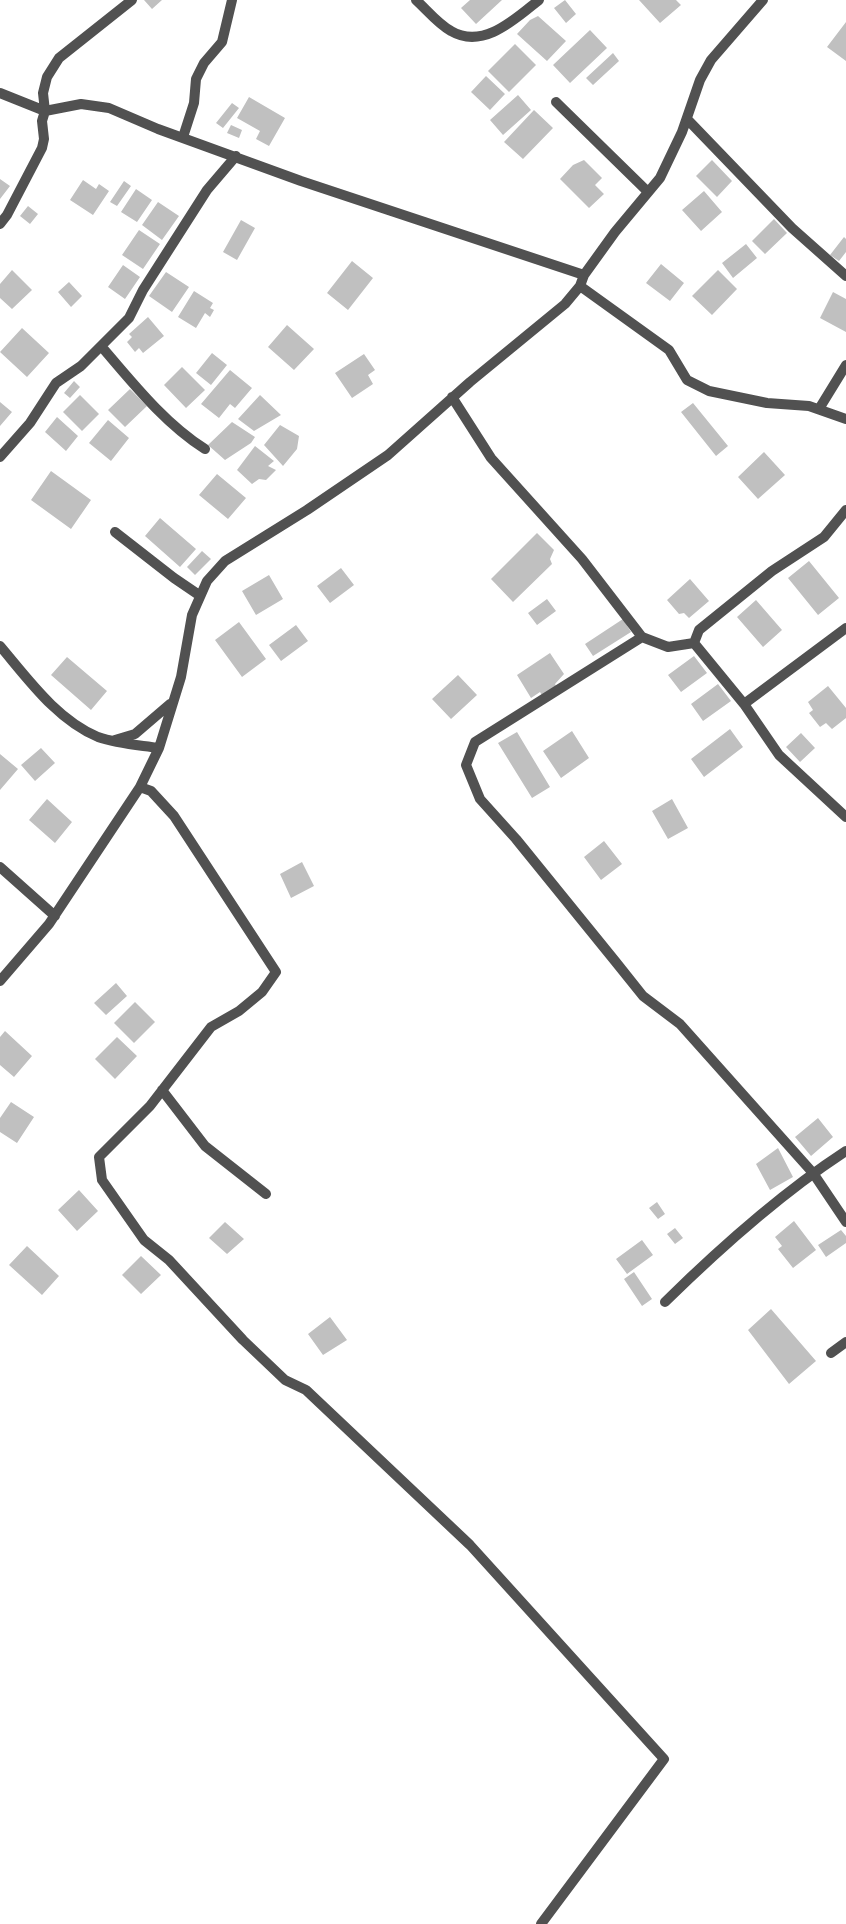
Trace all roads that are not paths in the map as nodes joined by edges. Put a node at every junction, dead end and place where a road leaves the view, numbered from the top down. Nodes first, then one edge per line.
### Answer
1 (132, 0) edge
2 (232, 0) edge
3 (416, 0) edge
4 (540, 0) edge
5 (763, 0) edge
6 (0, 93) edge
7 (556, 102) dead end
8 (46, 111) junction
9 (686, 119) junction
10 (183, 137) junction
11 (236, 156) junction
12 (648, 192) junction
13 (0, 224) edge
14 (584, 275) junction
15 (846, 276) edge
16 (580, 286) junction
17 (101, 346) junction
18 (846, 365) edge
19 (452, 397) junction
20 (819, 409) junction
21 (846, 419) edge
22 (205, 449) dead end
23 (0, 458) edge
24 (846, 510) edge
25 (115, 532) dead end
26 (199, 595) junction
27 (846, 628) edge
28 (642, 637) junction
29 (694, 643) junction
30 (0, 646) edge
31 (172, 702) junction
32 (744, 704) junction
33 (114, 741) junction
34 (159, 748) junction
35 (140, 787) junction
36 (846, 816) edge
37 (0, 867) edge
38 (55, 916) junction
39 (0, 980) edge
40 (162, 1090) junction
41 (846, 1151) edge
42 (813, 1173) junction
43 (266, 1194) dead end
44 (846, 1222) edge
45 (665, 1302) dead end
46 (846, 1342) edge
47 (831, 1353) dead end
48 (541, 1924) edge

1 - 8 street
2 - 10 street
3 - 4 street
5 - 9 street
6 - 8 street
7 - 12 street
8 - 10 street
8 - 13 street
9 - 12 street
9 - 15 street
10 - 11 street
11 - 14 street
11 - 17 street
12 - 14 street
14 - 16 street
16 - 19 street
16 - 20 street
17 - 22 street
17 - 23 street
18 - 20 street
19 - 26 street
19 - 28 street
20 - 21 street
24 - 29 street
25 - 26 street
26 - 31 street
27 - 32 street
28 - 29 street
28 - 42 street
29 - 32 street
30 - 33 street
31 - 33 street
31 - 34 street
32 - 36 street
33 - 34 street
34 - 35 street
35 - 38 street
35 - 40 street
37 - 38 street
38 - 39 street
40 - 43 street
40 - 48 street
41 - 42 street
42 - 44 street
42 - 45 street
46 - 47 street

